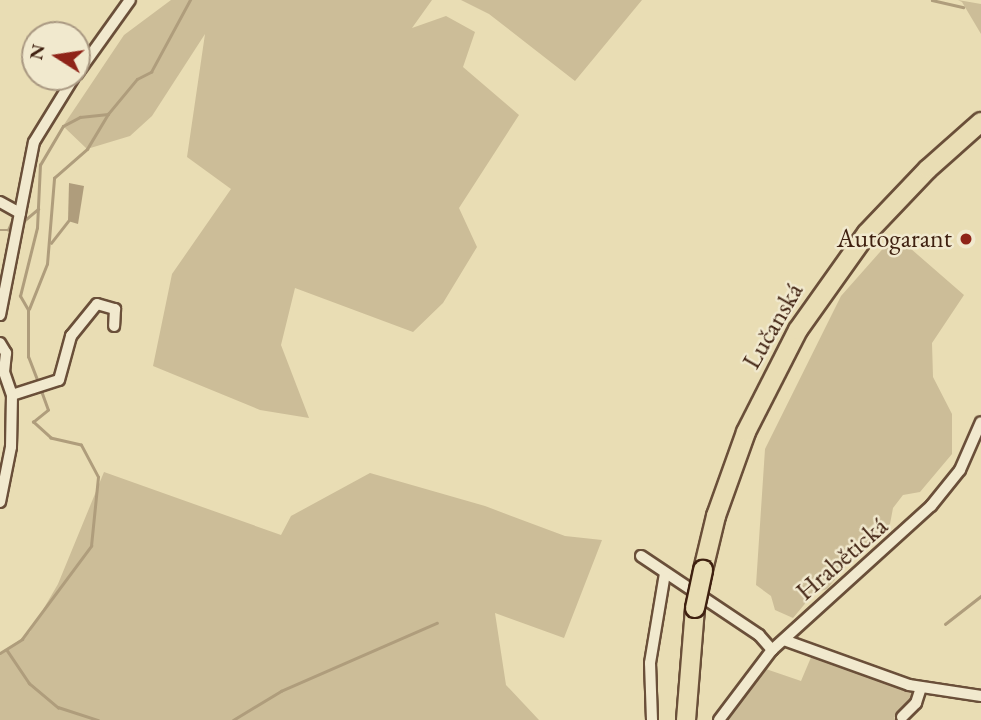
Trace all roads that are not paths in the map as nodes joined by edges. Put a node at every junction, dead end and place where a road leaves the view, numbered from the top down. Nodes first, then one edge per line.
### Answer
1 (131, 0) edge
2 (91, 55) edge
3 (66, 91) edge
4 (981, 122) edge
5 (0, 201) edge
6 (20, 213) junction
7 (0, 316) edge
8 (114, 326) dead end
9 (0, 343) edge
10 (12, 395) junction
11 (981, 422) edge
12 (0, 502) edge
13 (641, 556) dead end
14 (665, 573) junction
15 (784, 639) junction
16 (772, 650) junction
17 (921, 688) junction
18 (981, 696) edge
19 (902, 717) dead end
20 (652, 720) edge
21 (686, 720) edge
22 (719, 720) edge

1 - 2 street
3 - 6 street
4 - 21 main road, Lučanská, bridge
5 - 6 street
6 - 7 street
8 - 10 street
9 - 10 street
10 - 12 street
11 - 15 street, Hrabětická
13 - 14 street
14 - 16 street
14 - 20 street
15 - 16 street, Hrabětická
15 - 17 street
16 - 22 street, Hrabětická
17 - 18 street
17 - 19 street

